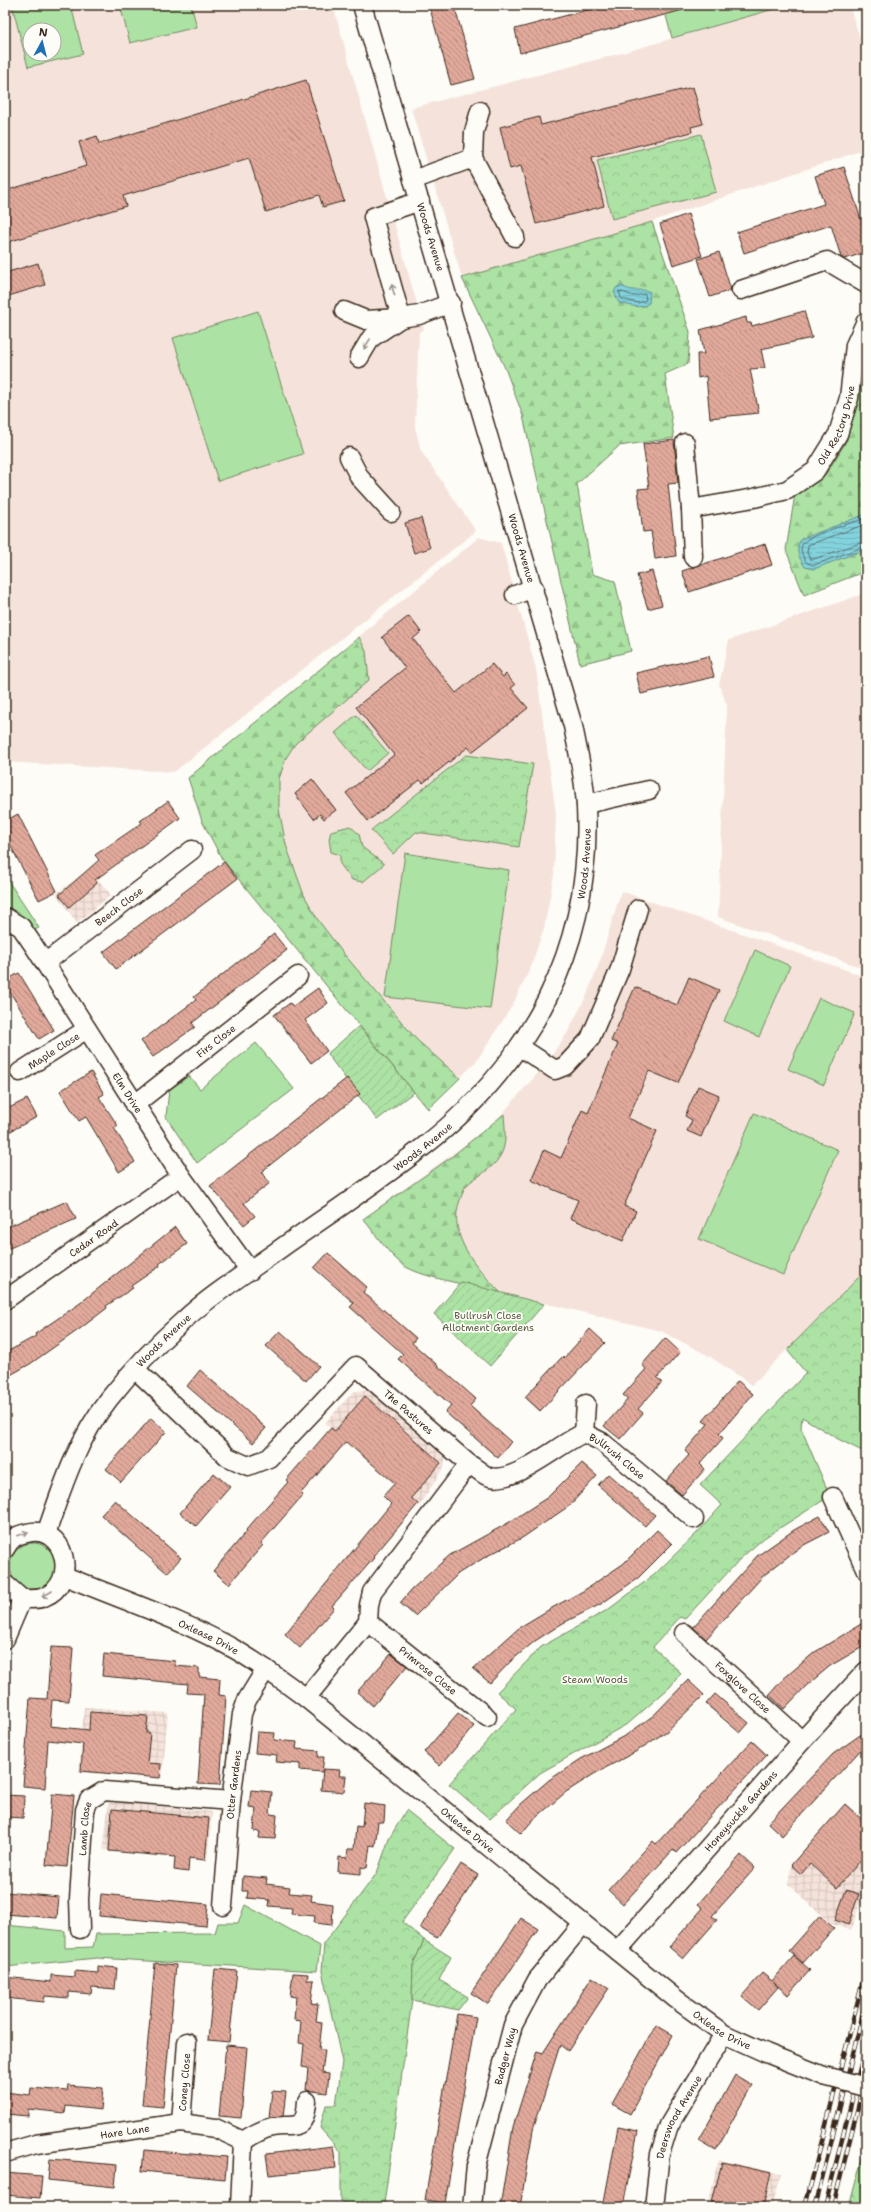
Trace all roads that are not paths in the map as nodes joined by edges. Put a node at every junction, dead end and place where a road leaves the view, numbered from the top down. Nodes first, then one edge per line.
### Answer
1 (362, 5) edge
2 (480, 111) dead end
3 (473, 158) junction
4 (413, 180) junction
5 (420, 201) junction
6 (515, 237) dead end
7 (866, 284) edge
8 (741, 290) dead end
9 (451, 304) junction
10 (344, 311) dead end
11 (401, 318) junction
12 (866, 321) edge
13 (358, 358) dead end
14 (685, 443) dead end
15 (349, 457) dead end
16 (691, 509) junction
17 (391, 512) dead end
18 (693, 557) dead end
19 (534, 588) junction
20 (515, 595) dead end
21 (649, 790) dead end
22 (586, 804) junction
23 (192, 850) dead end
24 (638, 909) dead end
25 (5, 917) edge
26 (45, 963) junction
27 (298, 976) dead end
28 (87, 1029) junction
29 (520, 1047) junction
30 (20, 1072) dead end
31 (134, 1105) junction
32 (181, 1176) junction
33 (250, 1271) junction
34 (5, 1300) edge
35 (135, 1369) junction
36 (586, 1404) dead end
37 (584, 1433) junction
38 (469, 1464) junction
39 (833, 1497) dead end
40 (694, 1519) dead end
41 (46, 1534) junction
42 (5, 1549) edge
43 (866, 1570) edge
44 (64, 1576) junction
45 (5, 1584) edge
46 (22, 1599) junction
47 (368, 1622) junction
48 (684, 1633) dead end
49 (5, 1639) edge
50 (266, 1669) junction
51 (866, 1671) edge
52 (306, 1698) junction
53 (488, 1717) dead end
54 (802, 1741) junction
55 (231, 1801) junction
56 (223, 1906) dead end
57 (583, 1924) junction
58 (80, 1930) dead end
59 (617, 1951) junction
60 (724, 2034) junction
61 (187, 2042) dead end
62 (866, 2087) edge
63 (307, 2101) dead end
64 (181, 2122) junction
65 (242, 2141) junction
66 (5, 2152) edge
67 (240, 2207) edge
68 (472, 2207) edge
69 (654, 2207) edge

1 - 4 street, Woods Avenue
2 - 3 street
3 - 4 street
3 - 6 street
4 - 5 street, Woods Avenue
5 - 9 street, Woods Avenue
11 -> 5 street
7 - 8 street
9 - 11 street
9 - 19 street, Woods Avenue
10 - 11 street
11 -> 13 street
12 - 16 street, Old Rectory Drive
14 - 16 street
15 - 17 street
16 - 18 street
19 - 20 street
19 - 22 street, Woods Avenue
21 - 22 street
22 - 29 street, Woods Avenue
23 - 26 street, Beech Close
24 - 29 street
25 - 26 street, Elm Drive
26 - 28 street, Elm Drive
27 - 31 street, Firs Close
28 - 30 street, Maple Close
28 - 31 street, Elm Drive
29 - 33 street, Woods Avenue
31 - 32 street, Elm Drive
32 - 33 street, Elm Drive
32 - 34 street, Cedar Road
33 - 35 street, Woods Avenue
35 - 38 street, The Pastures
35 - 41 street, Woods Avenue
36 - 37 street
37 - 38 street, Bullrush Close
37 - 40 street, Bullrush Close
38 - 47 street
39 - 43 street
42 -> 41 street
41 - 44 street
44 -> 46 street
44 - 50 street, Oxlease Drive
45 - 46 street
46 - 49 street
47 - 52 street
47 - 53 street, Primrose Close
48 - 54 street, Foxglove Close
50 - 52 street, Oxlease Drive
50 - 55 street, Otter Gardens
51 - 54 street, Honeysuckle Gardens
52 - 57 street, Oxlease Drive
54 - 59 street, Honeysuckle Gardens
55 - 56 street, Otter Gardens
55 - 58 street, Lamb Close
57 - 59 street, Oxlease Drive
57 - 68 street, Badger Way
59 - 60 street, Oxlease Drive
60 - 62 street, Oxlease Drive, bridge
60 - 69 street, Deerswood Avenue
61 - 64 street, Coney Close
63 - 65 street
64 - 65 street, Hare Lane
64 - 66 street, Hare Lane
65 - 67 street

